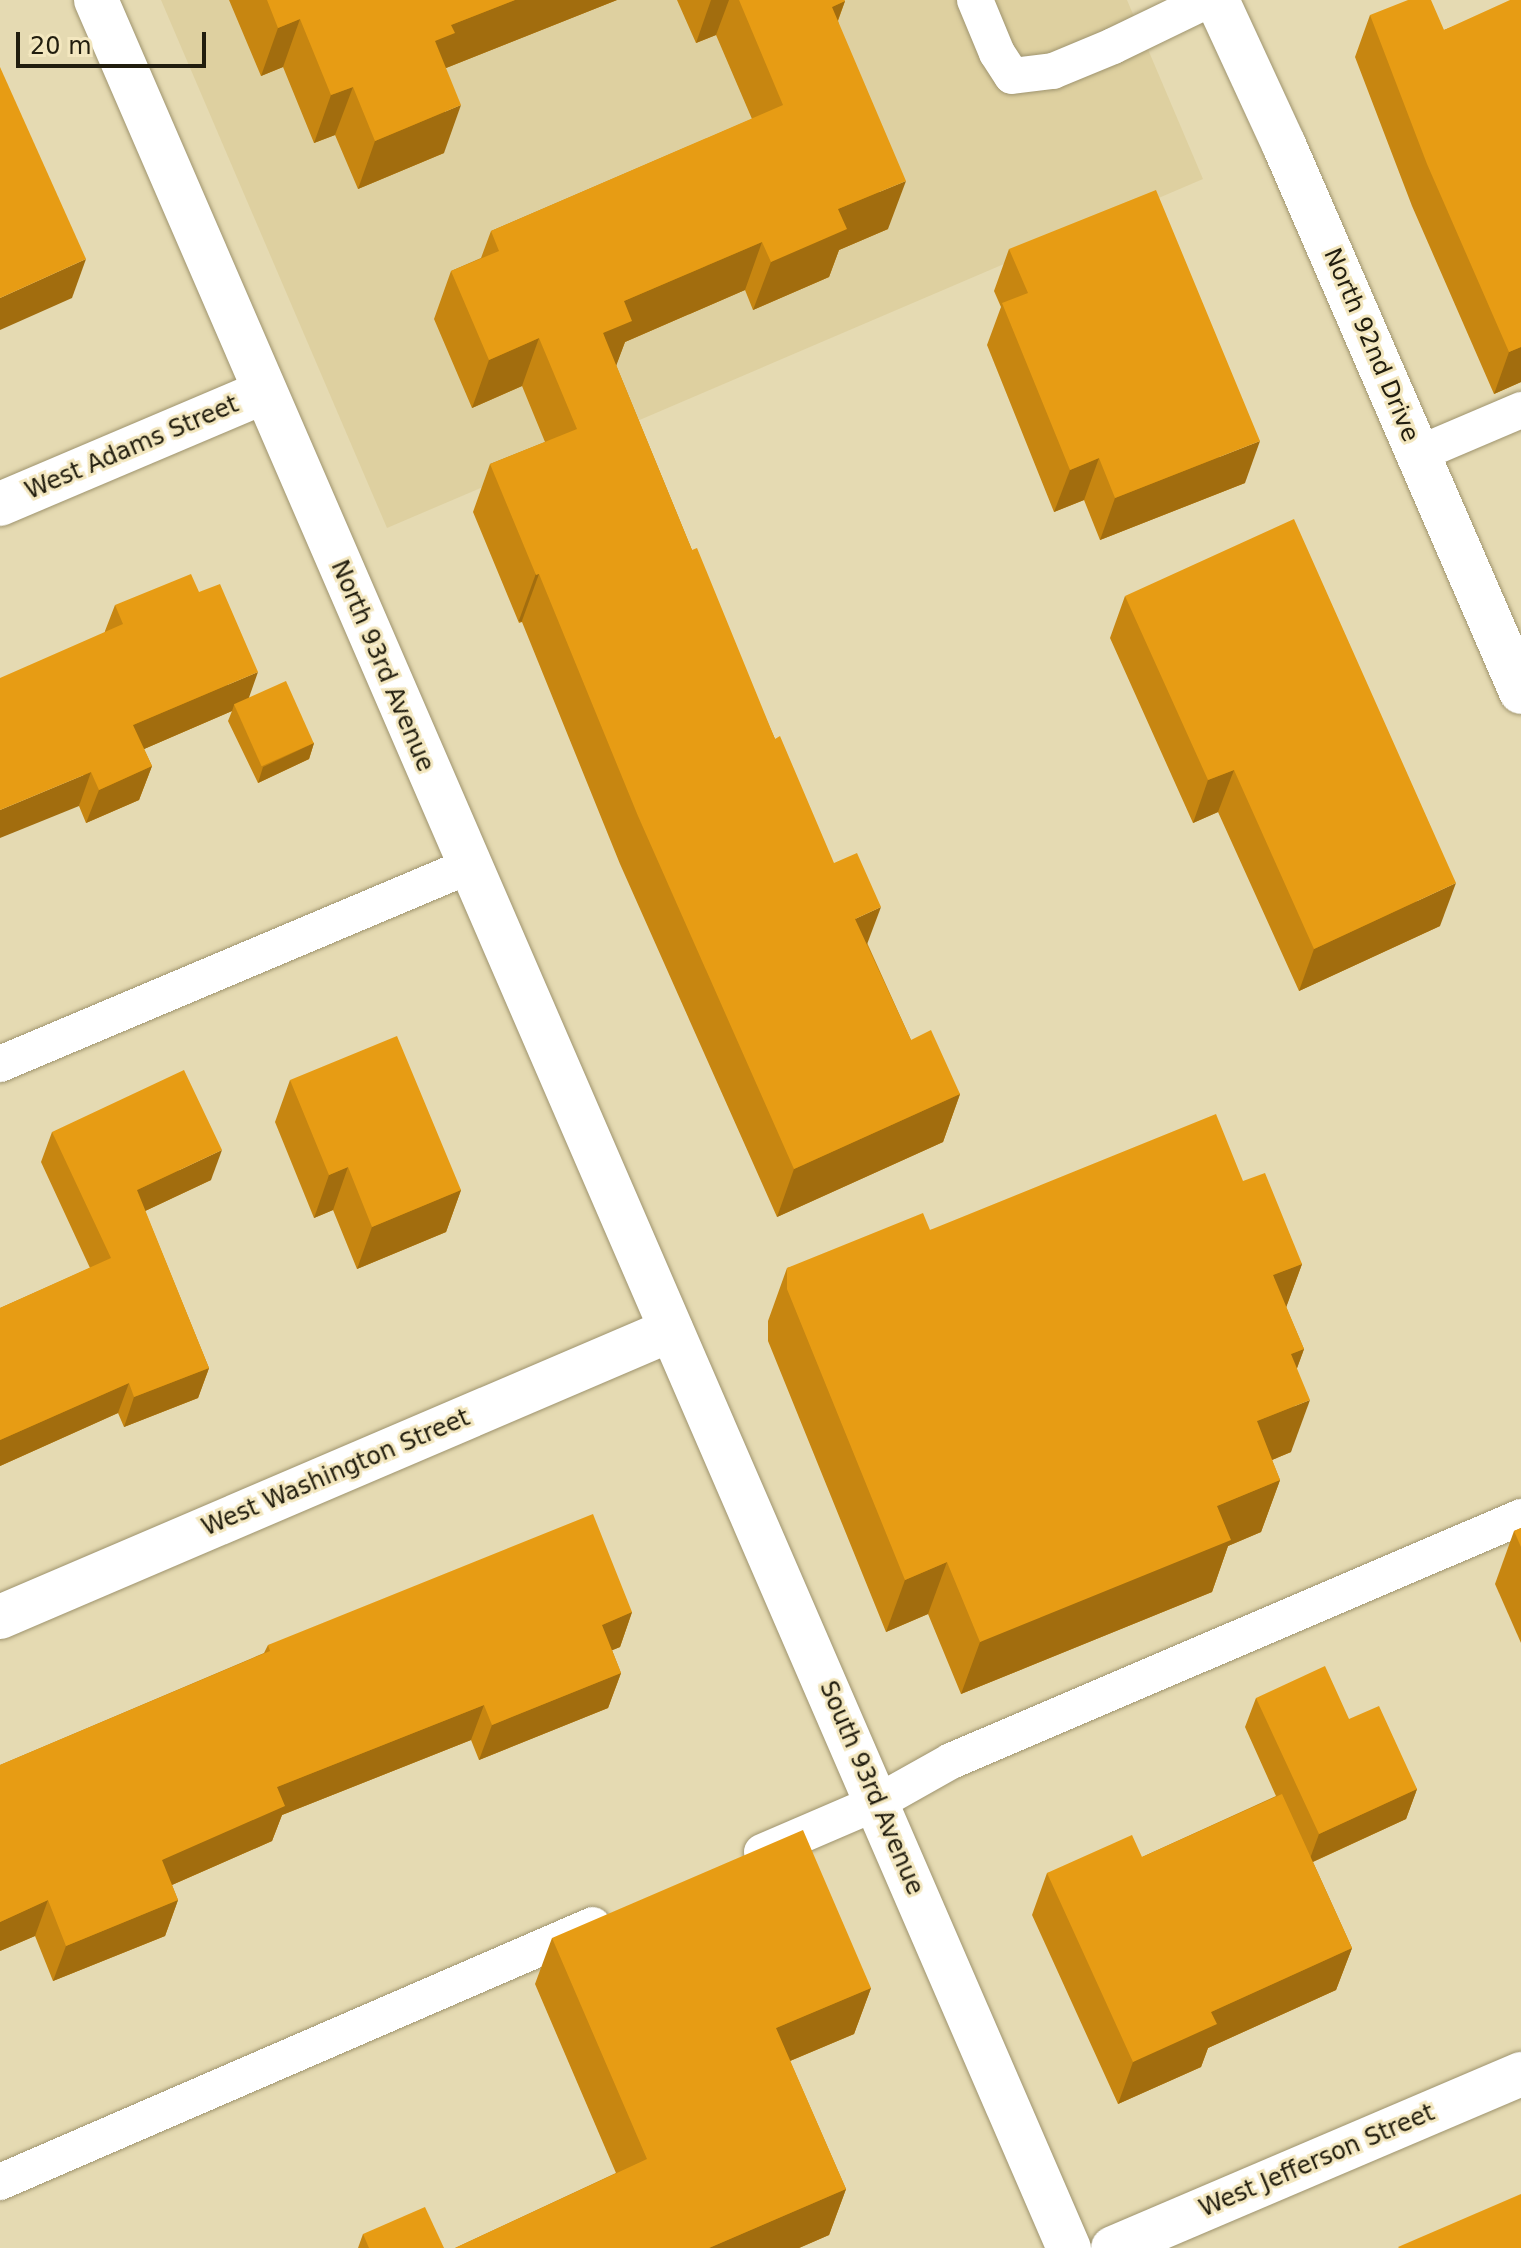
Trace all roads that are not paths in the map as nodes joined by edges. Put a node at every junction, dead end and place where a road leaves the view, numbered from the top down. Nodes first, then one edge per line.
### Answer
1 (96, 0) edge
2 (975, 0) edge
3 (1208, 0) edge
4 (1217, 0) edge
5 (264, 392) junction
6 (1521, 410) edge
7 (1418, 454) junction
8 (0, 504) edge
9 (1521, 692) edge
10 (469, 866) junction
11 (0, 1064) edge
12 (671, 1330) junction
13 (1521, 1517) edge
14 (0, 1617) edge
15 (878, 1802) junction
16 (732, 1865) edge
17 (629, 1910) edge
18 (1521, 2074) edge
19 (0, 2182) edge
20 (1069, 2248) edge
21 (1113, 2248) edge

1 - 5 street, North 93rd Avenue
2 - 3 lane
4 - 7 street, North 92nd Drive
5 - 8 street, West Adams Street
5 - 10 street, North 93rd Avenue
6 - 7 lane
7 - 9 street, North 92nd Drive
10 - 11 lane
10 - 12 street, North 93rd Avenue
12 - 14 street, West Washington Street
12 - 15 street, South 93rd Avenue
13 - 15 lane
15 - 16 lane
15 - 20 street, South 93rd Avenue
17 - 19 lane
18 - 21 street, West Jefferson Street

